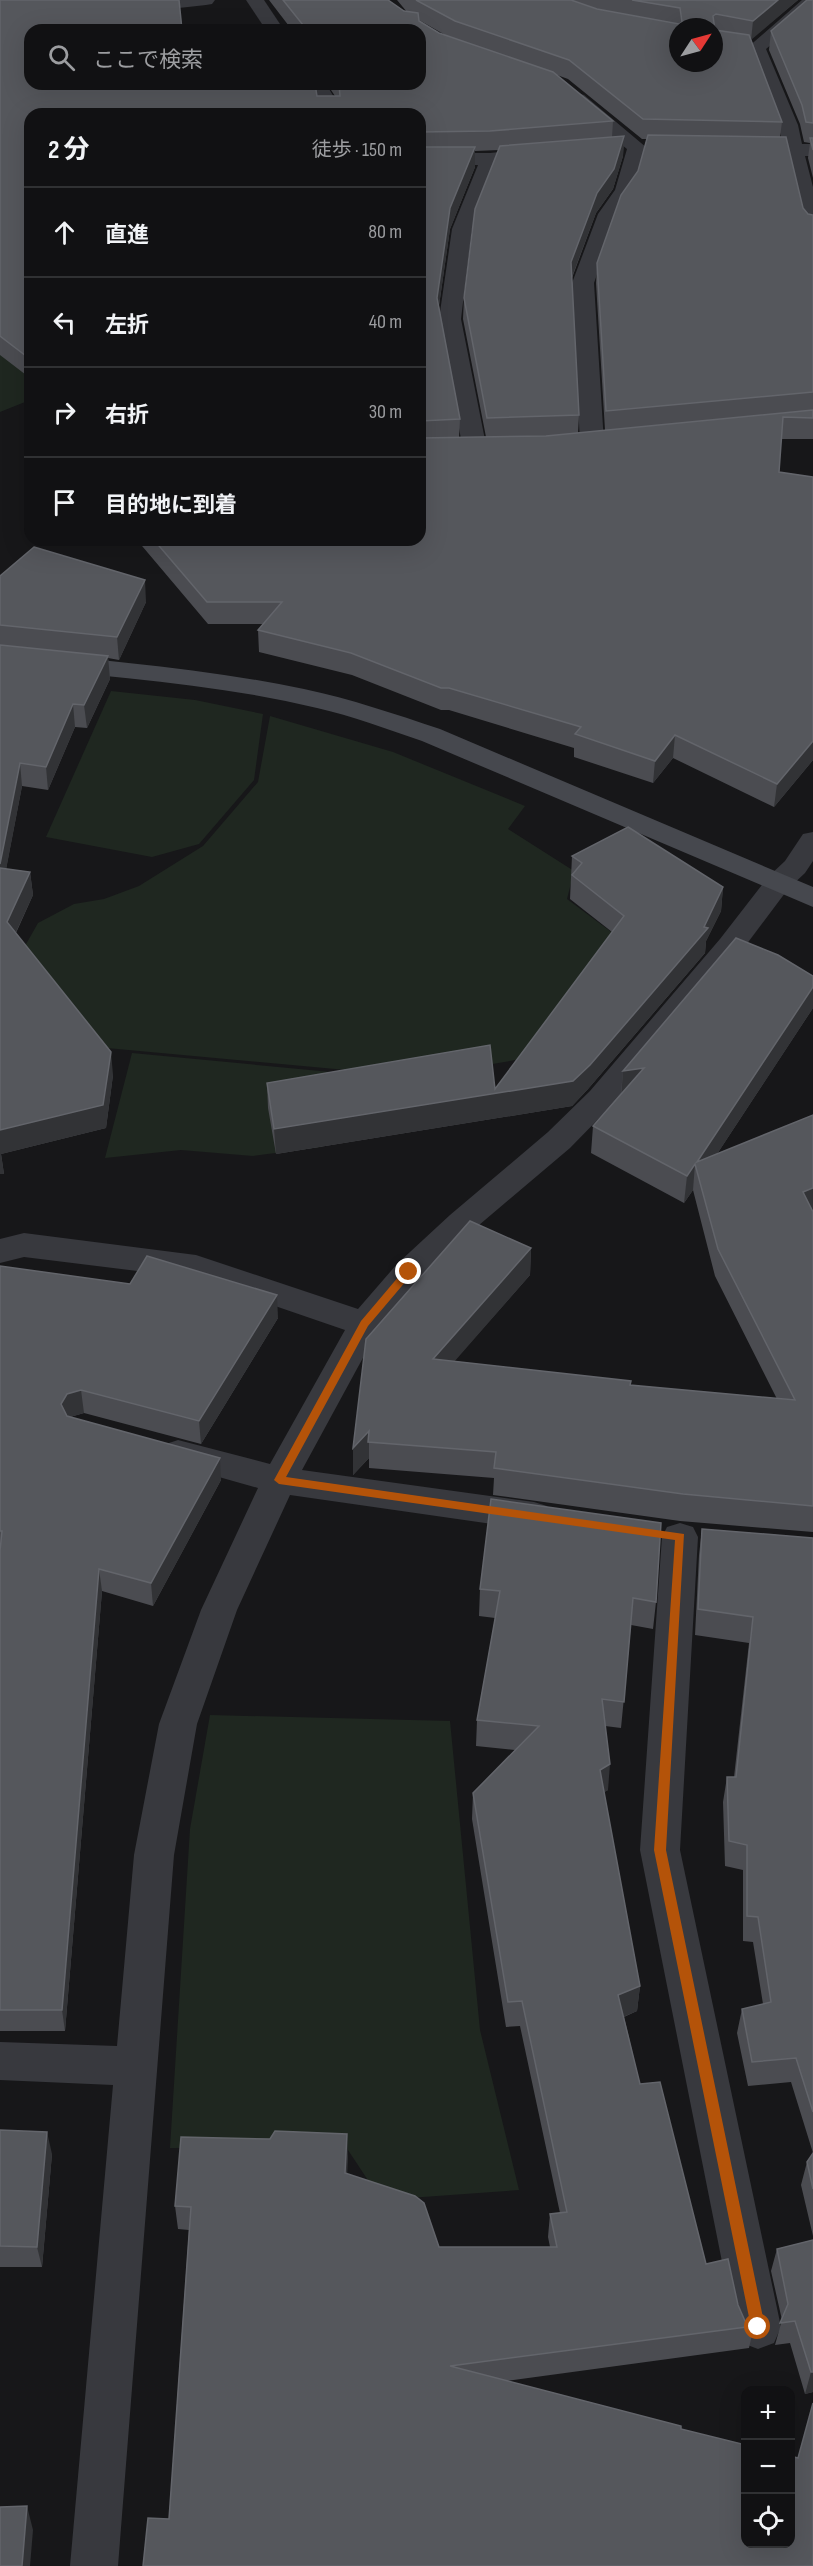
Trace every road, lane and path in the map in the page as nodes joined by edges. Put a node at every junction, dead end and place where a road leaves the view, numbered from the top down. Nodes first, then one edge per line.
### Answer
1 (47, 0) edge
2 (206, 0) edge
3 (255, 0) edge
4 (813, 0) edge
5 (272, 24) edge
6 (735, 45) edge
7 (756, 48) junction
8 (560, 85) edge
9 (320, 90) edge
10 (328, 108) edge
11 (637, 148) junction
12 (659, 148) edge
13 (604, 149) edge
14 (727, 149) edge
15 (804, 150) edge
16 (557, 152) edge
17 (426, 159) edge
18 (490, 159) junction
19 (813, 228) edge
20 (616, 441) edge
21 (592, 443) junction
22 (569, 446) edge
23 (499, 449) edge
24 (0, 657) edge
25 (813, 840) edge
26 (778, 883) junction
27 (813, 898) edge
28 (0, 1251) edge
29 (365, 1324) junction
30 (152, 1447) edge
31 (279, 1480) junction
32 (562, 1520) edge
33 (680, 1536) dead end
34 (0, 2061) edge
35 (138, 2067) junction
36 (758, 2327) dead end
37 (94, 2566) edge

1 - 2 street
3 - 5 street
4 - 7 street
6 - 7 street
7 - 15 street
8 - 11 street
9 - 10 street
11 - 12 street
11 - 13 street
11 - 21 street
14 - 15 street
15 - 19 street
16 - 18 street
17 - 18 street
18 - 23 street
20 - 21 street
21 - 22 street
24 - 26 street
25 - 26 street
26 - 27 street
26 - 29 street
28 - 29 street
29 - 31 street
30 - 31 street
31 - 32 street
31 - 35 street
33 - 36 street
34 - 35 street
35 - 37 street

